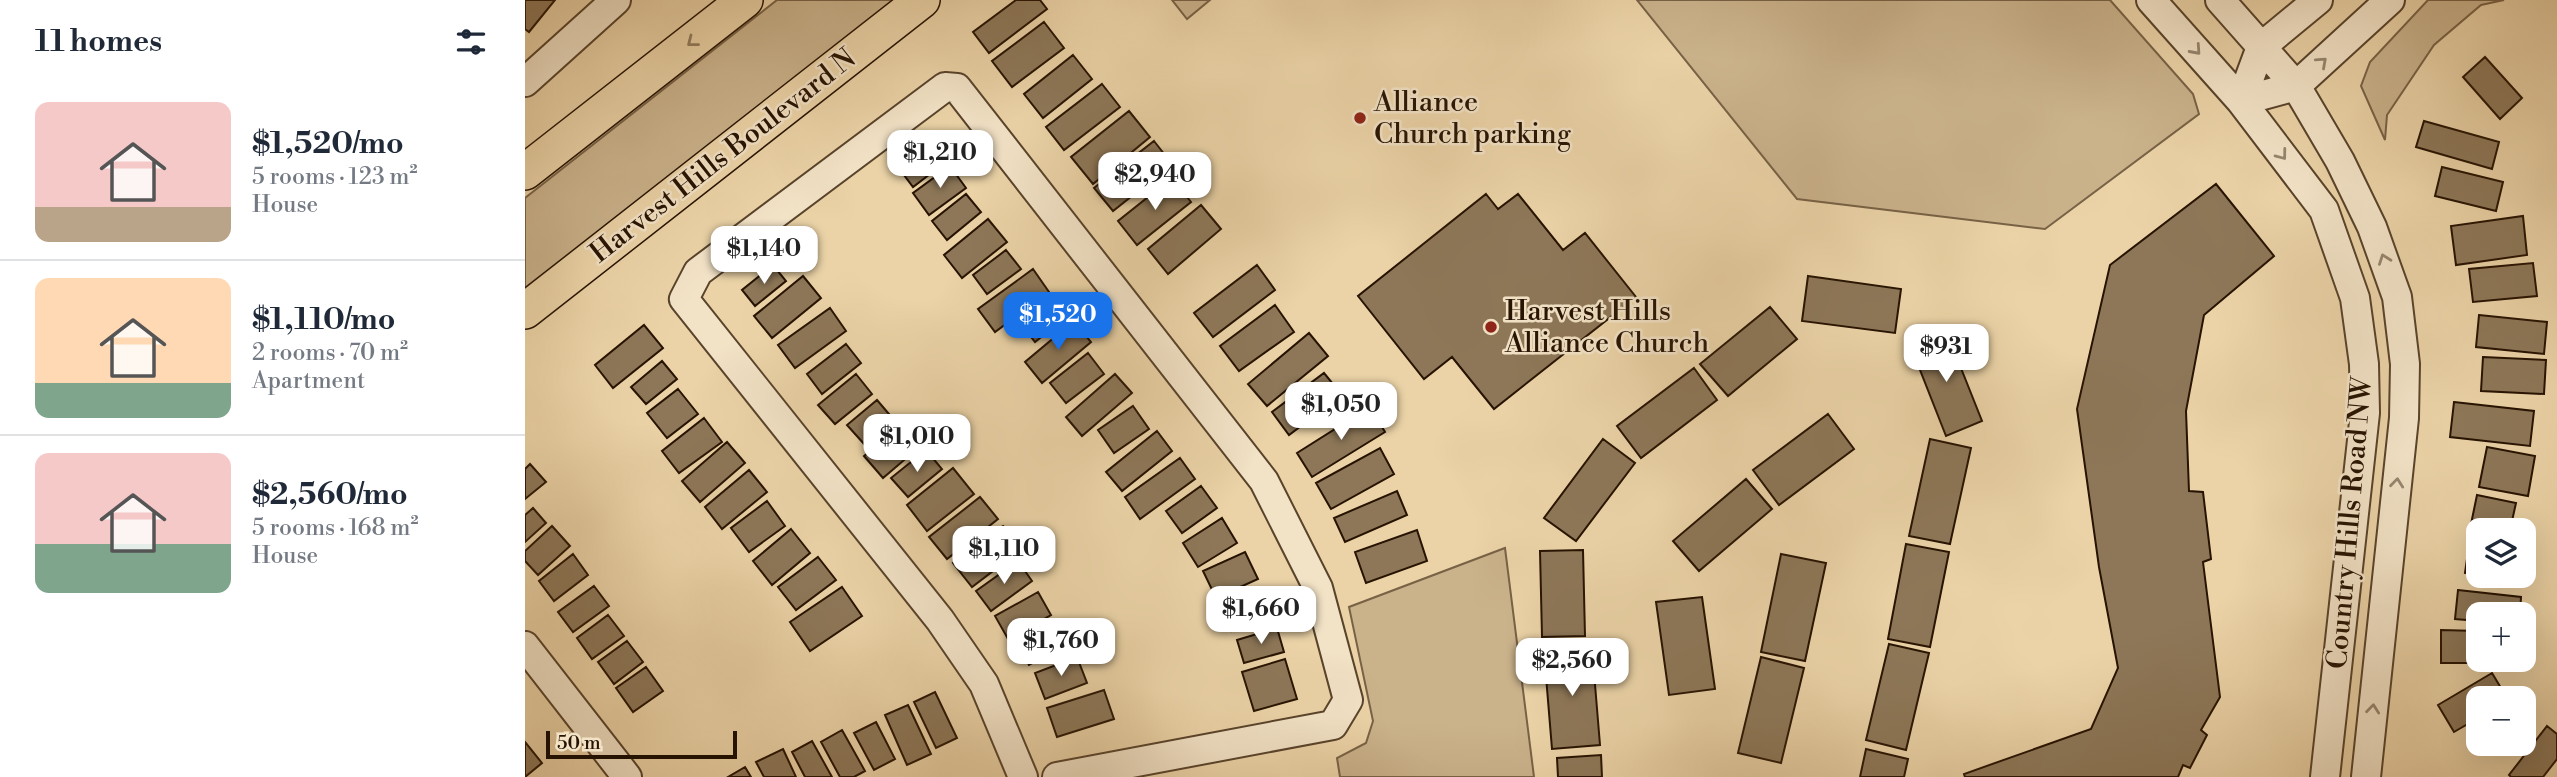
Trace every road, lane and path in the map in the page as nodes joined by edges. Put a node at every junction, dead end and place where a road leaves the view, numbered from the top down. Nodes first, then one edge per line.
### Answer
1 (616, 0) edge
2 (745, 0) edge
3 (922, 0) edge
4 (2151, 0) edge
5 (2220, 0) edge
6 (2318, 0) edge
7 (2390, 0) edge
8 (2261, 47) junction
9 (525, 82) edge
10 (2296, 86) junction
11 (2241, 101) junction
12 (525, 172) edge
13 (525, 311) edge
14 (525, 646) edge
15 (627, 777) edge
16 (1023, 777) edge
17 (1057, 777) edge
18 (2325, 777) edge
19 (2365, 777) edge

1 - 9 street
2 -> 12 main road
3 - 13 main road, Harvest Hills Boulevard N
4 -> 11 street, Country Hills Road NW
5 - 8 street, Country Hills Road NW
6 - 8 street
10 -> 7 street
8 - 10 street, Country Hills Road NW
8 - 11 street
10 - 11 street
19 -> 10 street, Country Hills Road NW
11 -> 18 street, Country Hills Road NW
14 - 15 street
16 - 17 street

